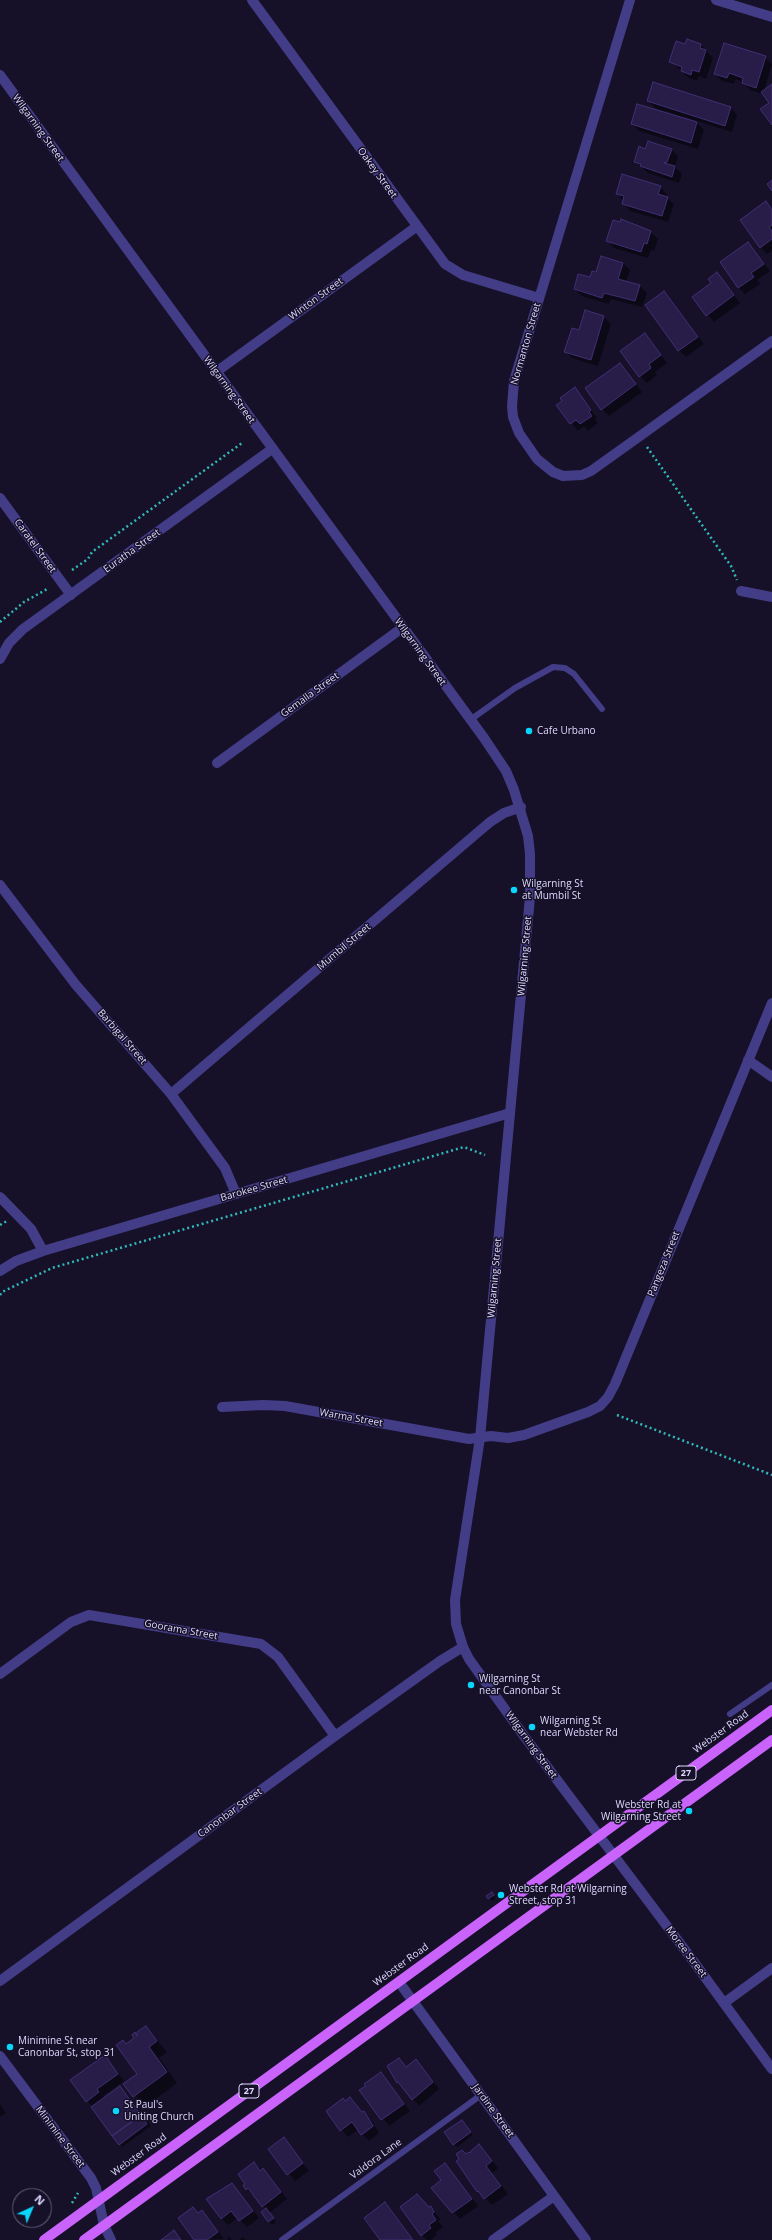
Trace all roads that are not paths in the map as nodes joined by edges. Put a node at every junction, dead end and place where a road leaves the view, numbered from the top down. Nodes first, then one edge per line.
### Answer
1 (252, 0) edge
2 (630, 0) edge
3 (716, 0) edge
4 (772, 17) edge
5 (0, 75) edge
6 (416, 227) junction
7 (539, 298) junction
8 (772, 341) edge
9 (216, 372) junction
10 (272, 449) junction
11 (0, 498) edge
12 (741, 591) road end
13 (71, 595) junction
14 (772, 597) edge
15 (402, 628) junction
16 (0, 660) edge
17 (602, 709) dead end
18 (470, 720) junction
19 (217, 763) dead end
20 (521, 807) junction
21 (0, 885) edge
22 (772, 1003) edge
23 (748, 1060) junction
24 (772, 1077) edge
25 (171, 1094) junction
26 (510, 1113) junction
27 (236, 1194) junction
28 (0, 1197) edge
29 (43, 1251) junction
30 (0, 1271) edge
31 (222, 1408) dead end
32 (480, 1438) junction
33 (463, 1647) junction
34 (0, 1674) edge
35 (772, 1685) edge
36 (772, 1710) edge
37 (730, 1714) dead end
38 (335, 1736) junction
39 (772, 1740) edge
40 (599, 1836) junction
41 (614, 1855) junction
42 (772, 1968) edge
43 (0, 1981) edge
44 (399, 1982) junction
45 (412, 2001) junction
46 (724, 2003) junction
47 (0, 2056) edge
48 (772, 2069) edge
49 (481, 2095) junction
50 (554, 2196) junction
51 (98, 2200) junction
52 (104, 2225) junction
53 (44, 2240) edge
54 (84, 2240) edge
55 (111, 2240) edge
56 (282, 2240) edge
57 (493, 2240) edge
58 (586, 2240) edge

1 - 6 street, Oakey Street
2 - 7 street, Normanton Street
3 - 4 street
5 - 9 street, Wilgarning Street
6 - 7 street, Oakey Street
6 - 9 street, Winton Street
7 - 8 street, Normanton Street
9 - 10 street, Wilgarning Street
10 - 13 street, Euratha Street
10 - 15 street, Wilgarning Street
11 - 13 street, Caratel Street
12 - 14 street
13 - 16 street, Euratha Street
15 - 18 street, Wilgarning Street
15 - 19 street, Gemalla Street
17 - 18 lane
18 - 20 street, Wilgarning Street
20 - 25 street, Mumbil Street
20 - 26 street, Wilgarning Street
21 - 25 street, Barbigal Street
22 - 23 street, Pangeza Street
23 - 24 street
23 - 32 street, Pangeza Street
25 - 27 street, Barbigal Street
26 - 27 street, Barokee Street
26 - 32 street, Wilgarning Street
27 - 29 street, Barokee Street
28 - 29 street
29 - 30 street, Barokee Street
31 - 32 street, Warma Street
32 - 33 street, Wilgarning Street
33 - 38 street, Canonbar Street
33 - 40 street, Wilgarning Street
34 - 38 street, Goorama Street
35 - 37 lane, Webster Road
36 - 40 main road, Webster Road / 27
38 - 43 street, Canonbar Street
39 - 41 main road, 27
40 - 41 street, Moree Street
40 - 44 main road, Webster Road / 27
41 - 45 main road, 27
41 - 46 street, Moree Street
42 - 46 street
44 - 45 street, Jardine Street
44 - 51 main road, Webster Road / 27
45 - 49 street, Jardine Street
45 - 52 main road, 27
46 - 48 street, Moree Street
47 - 51 street, Minimine Street
49 - 50 street, Jardine Street
49 - 56 lane, Valdora Lane
50 - 57 street
50 - 58 street, Jardine Street
51 - 52 street, Minimine Street
51 - 53 main road, Webster Road / 27
52 - 54 main road, 27
52 - 55 street, Minimine Street

